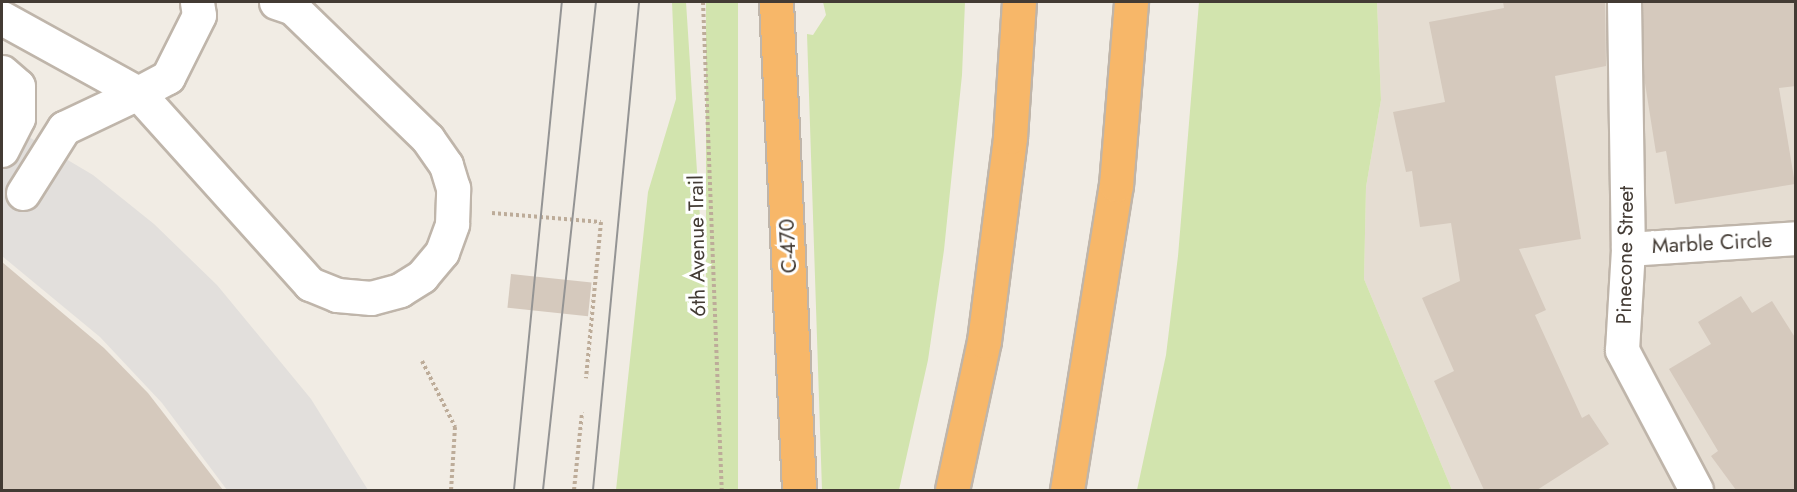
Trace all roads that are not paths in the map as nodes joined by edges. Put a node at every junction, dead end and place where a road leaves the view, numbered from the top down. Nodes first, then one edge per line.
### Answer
1 (197, 2) edge
2 (276, 2) edge
3 (776, 2) edge
4 (1019, 2) edge
5 (1131, 2) edge
6 (1624, 2) edge
7 (2, 18) edge
8 (2, 72) edge
9 (138, 93) junction
10 (2, 150) edge
11 (23, 193) dead end
12 (1796, 238) edge
13 (1628, 249) junction
14 (799, 490) edge
15 (952, 490) edge
16 (1067, 490) edge
17 (1696, 490) edge

1 - 9 street
2 - 9 street
3 - 14 highway, C-470
4 - 15 highway
5 - 16 highway
6 - 13 street, Pinecone Street
7 - 9 street
8 - 10 street
9 - 11 street
12 - 13 street, Marble Circle
13 - 17 street, Pinecone Street

